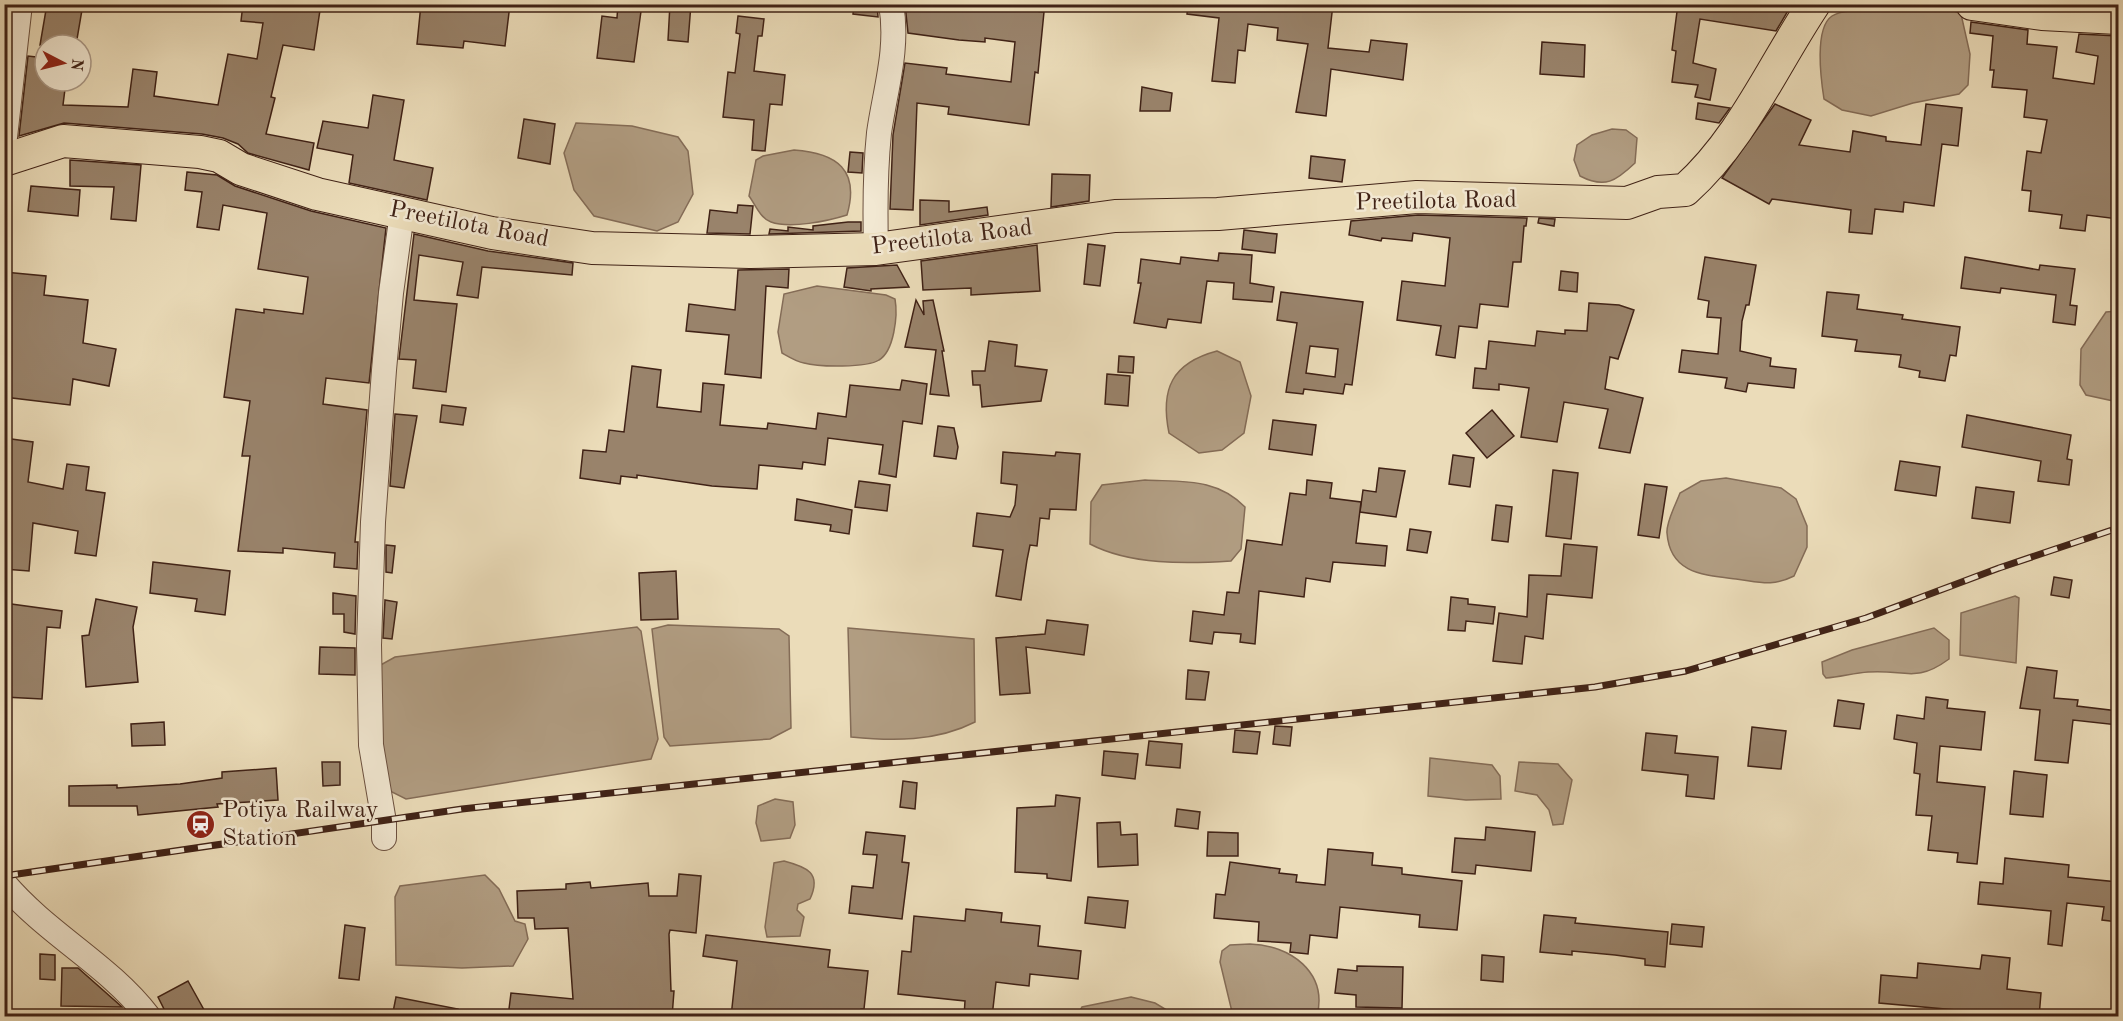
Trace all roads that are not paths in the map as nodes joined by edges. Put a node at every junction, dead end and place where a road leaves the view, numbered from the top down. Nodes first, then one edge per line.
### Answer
1 (20, 4) edge
2 (891, 4) edge
3 (1814, 4) edge
4 (1972, 4) edge
5 (2118, 18) edge
6 (4, 146) edge
7 (4, 160) edge
8 (402, 213) junction
9 (876, 249) junction
10 (384, 838) dead end
11 (4, 883) edge
12 (16, 911) edge
13 (148, 1017) edge

1 - 6 street
2 - 9 street
3 - 9 main road, Preetilota Road
4 - 5 main road
7 - 8 main road, Preetilota Road
8 - 9 main road, Preetilota Road
8 - 10 street
11 - 12 street
12 - 13 street

